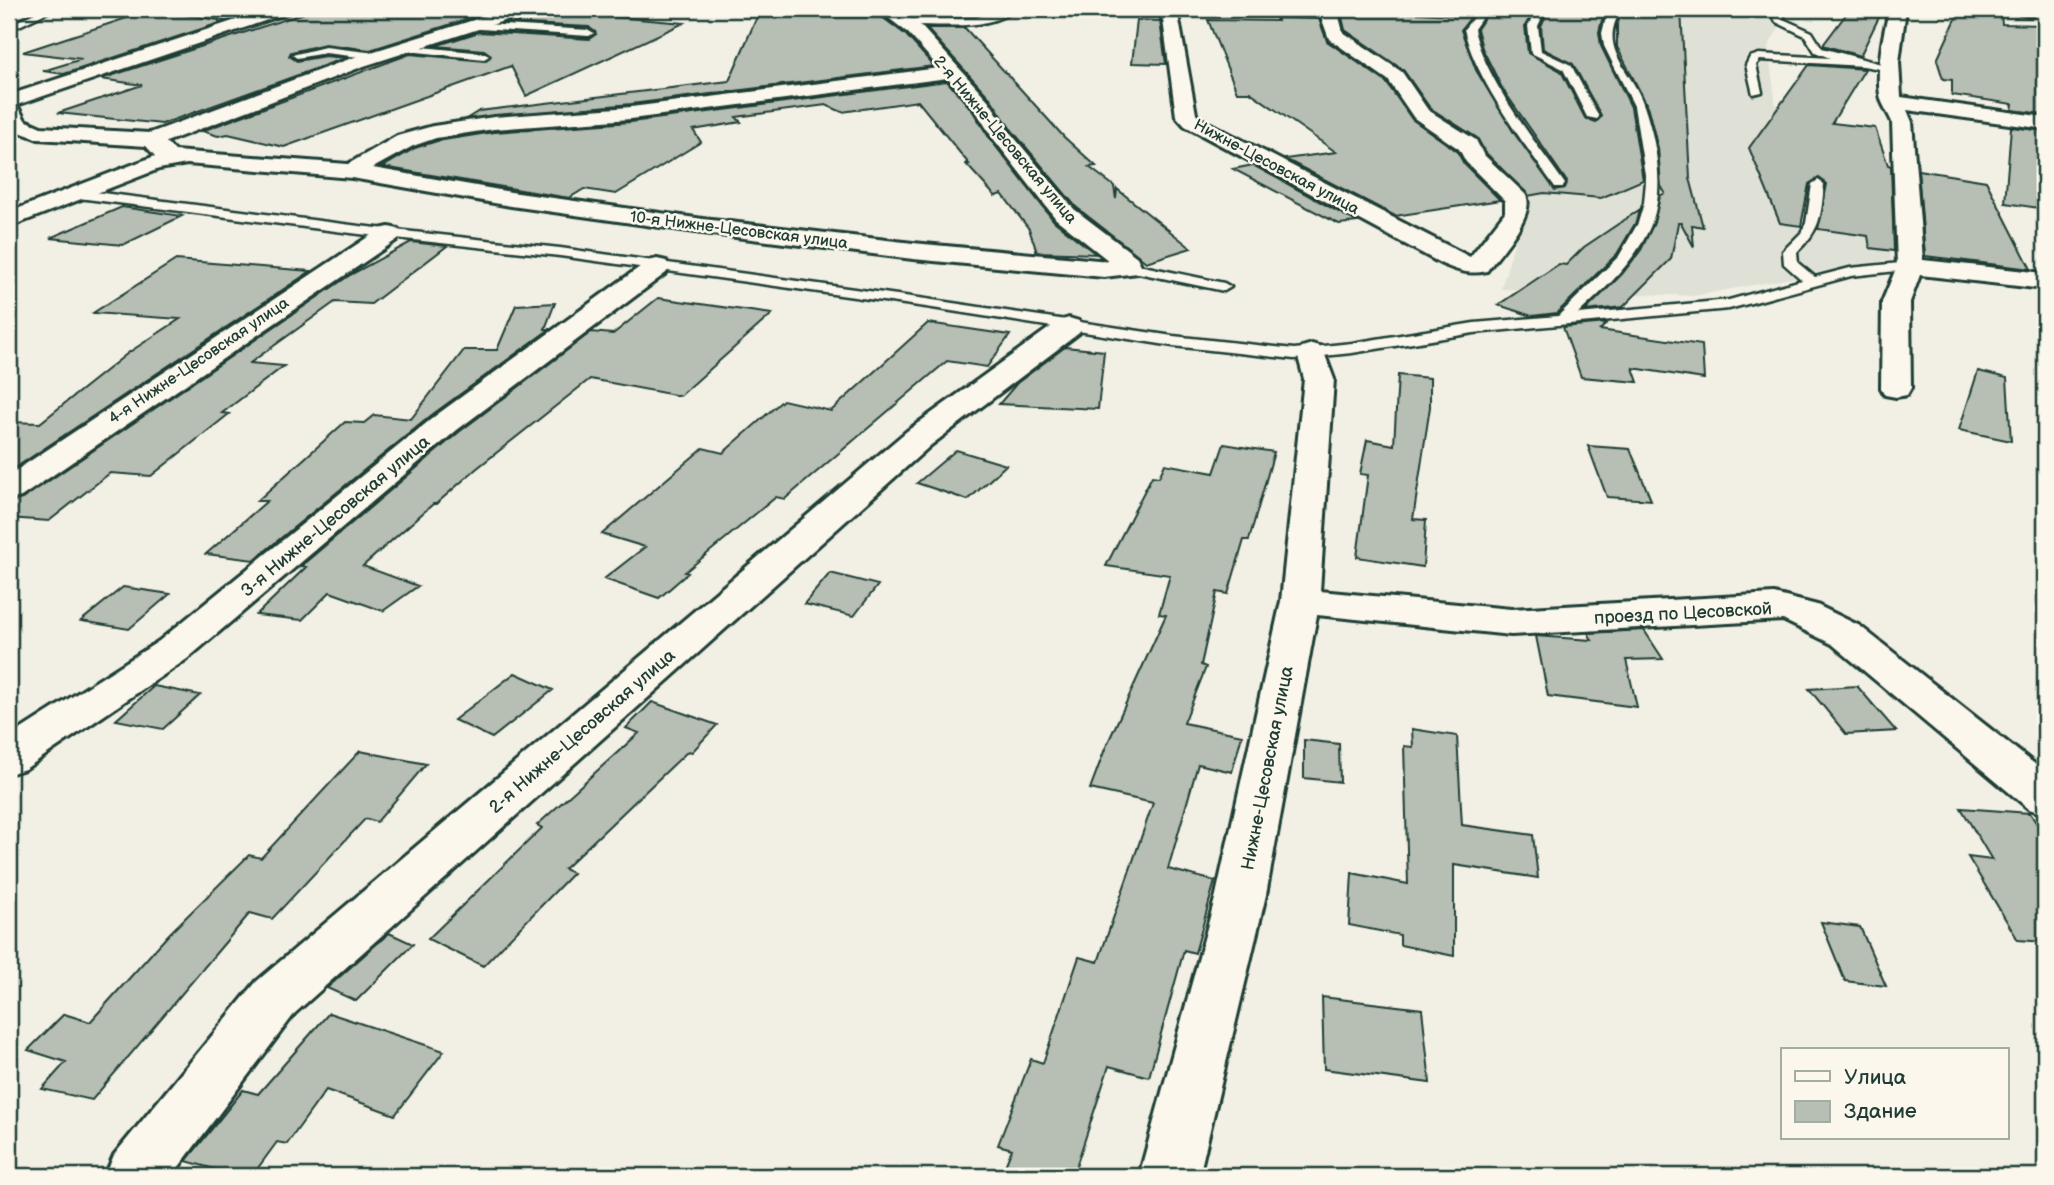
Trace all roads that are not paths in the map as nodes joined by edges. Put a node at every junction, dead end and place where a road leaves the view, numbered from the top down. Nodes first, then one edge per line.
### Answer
1 (50, 9) edge
2 (285, 9) edge
3 (515, 9) edge
4 (523, 9) edge
5 (1012, 9) edge
6 (1163, 9) edge
7 (1484, 9) edge
8 (1542, 9) edge
9 (1618, 9) edge
10 (1783, 9) edge
11 (1898, 9) edge
12 (2020, 9) edge
13 (795, 10) edge
14 (1328, 11) edge
15 (1246, 12) dead end
16 (2045, 12) edge
17 (892, 14) edge
18 (468, 26) junction
19 (9, 28) edge
20 (589, 33) dead end
21 (401, 48) junction
22 (297, 55) dead end
23 (376, 56) junction
24 (484, 56) dead end
25 (1862, 63) junction
26 (1891, 68) junction
27 (952, 72) junction
28 (1757, 92) dead end
29 (10, 100) edge
30 (1892, 102) junction
31 (1593, 117) dead end
32 (2045, 123) edge
33 (152, 140) junction
34 (169, 158) junction
35 (352, 171) junction
36 (1559, 184) dead end
37 (1818, 184) dead end
38 (66, 196) junction
39 (9, 220) edge
40 (389, 234) junction
41 (1910, 266) junction
42 (657, 267) junction
43 (1129, 267) junction
44 (1811, 281) junction
45 (2045, 281) edge
46 (1223, 287) dead end
47 (1563, 319) junction
48 (1069, 327) junction
49 (1312, 353) junction
50 (1896, 388) dead end
51 (9, 490) edge
52 (1300, 601) junction
53 (9, 758) edge
54 (2045, 797) edge
55 (135, 1176) edge
56 (1169, 1176) edge

1 - 19 lane
2 - 29 street
3 - 4 lane
4 - 18 street
5 - 17 lane
6 - 14 street, Нижне-Цесовская улица
7 - 36 lane
8 - 31 lane
9 - 47 lane
10 - 25 lane
11 - 26 street
12 - 16 street
13 - 17 lane
14 - 15 lane
17 - 27 street, 2-я Нижне-Цесовская улица
18 - 20 lane
18 - 21 street
21 - 23 street
21 - 24 lane
22 - 23 lane
23 - 33 street
25 - 26 lane
25 - 28 lane
26 - 30 street
27 - 35 street
27 - 43 street, 2-я Нижне-Цесовская улица
29 - 33 street
30 - 32 street
30 - 41 street
33 - 34 street
34 - 35 street, 10-я Нижне-Цесовская улица
34 - 38 street
35 - 43 street, 10-я Нижне-Цесовская улица
37 - 44 lane
38 - 39 street
38 - 40 lane
40 - 42 lane
40 - 51 street, 4-я Нижне-Цесовская улица
41 - 44 lane
41 - 45 street
41 - 50 street
42 - 48 lane
42 - 53 street, 3-я Нижне-Цесовская улица
43 - 46 lane
44 - 47 lane
47 - 49 lane
48 - 49 lane
48 - 55 street, 2-я Нижне-Цесовская улица
49 - 52 street, Нижне-Цесовская улица
52 - 54 street, проезд по Цесовской
52 - 56 street, Нижне-Цесовская улица

